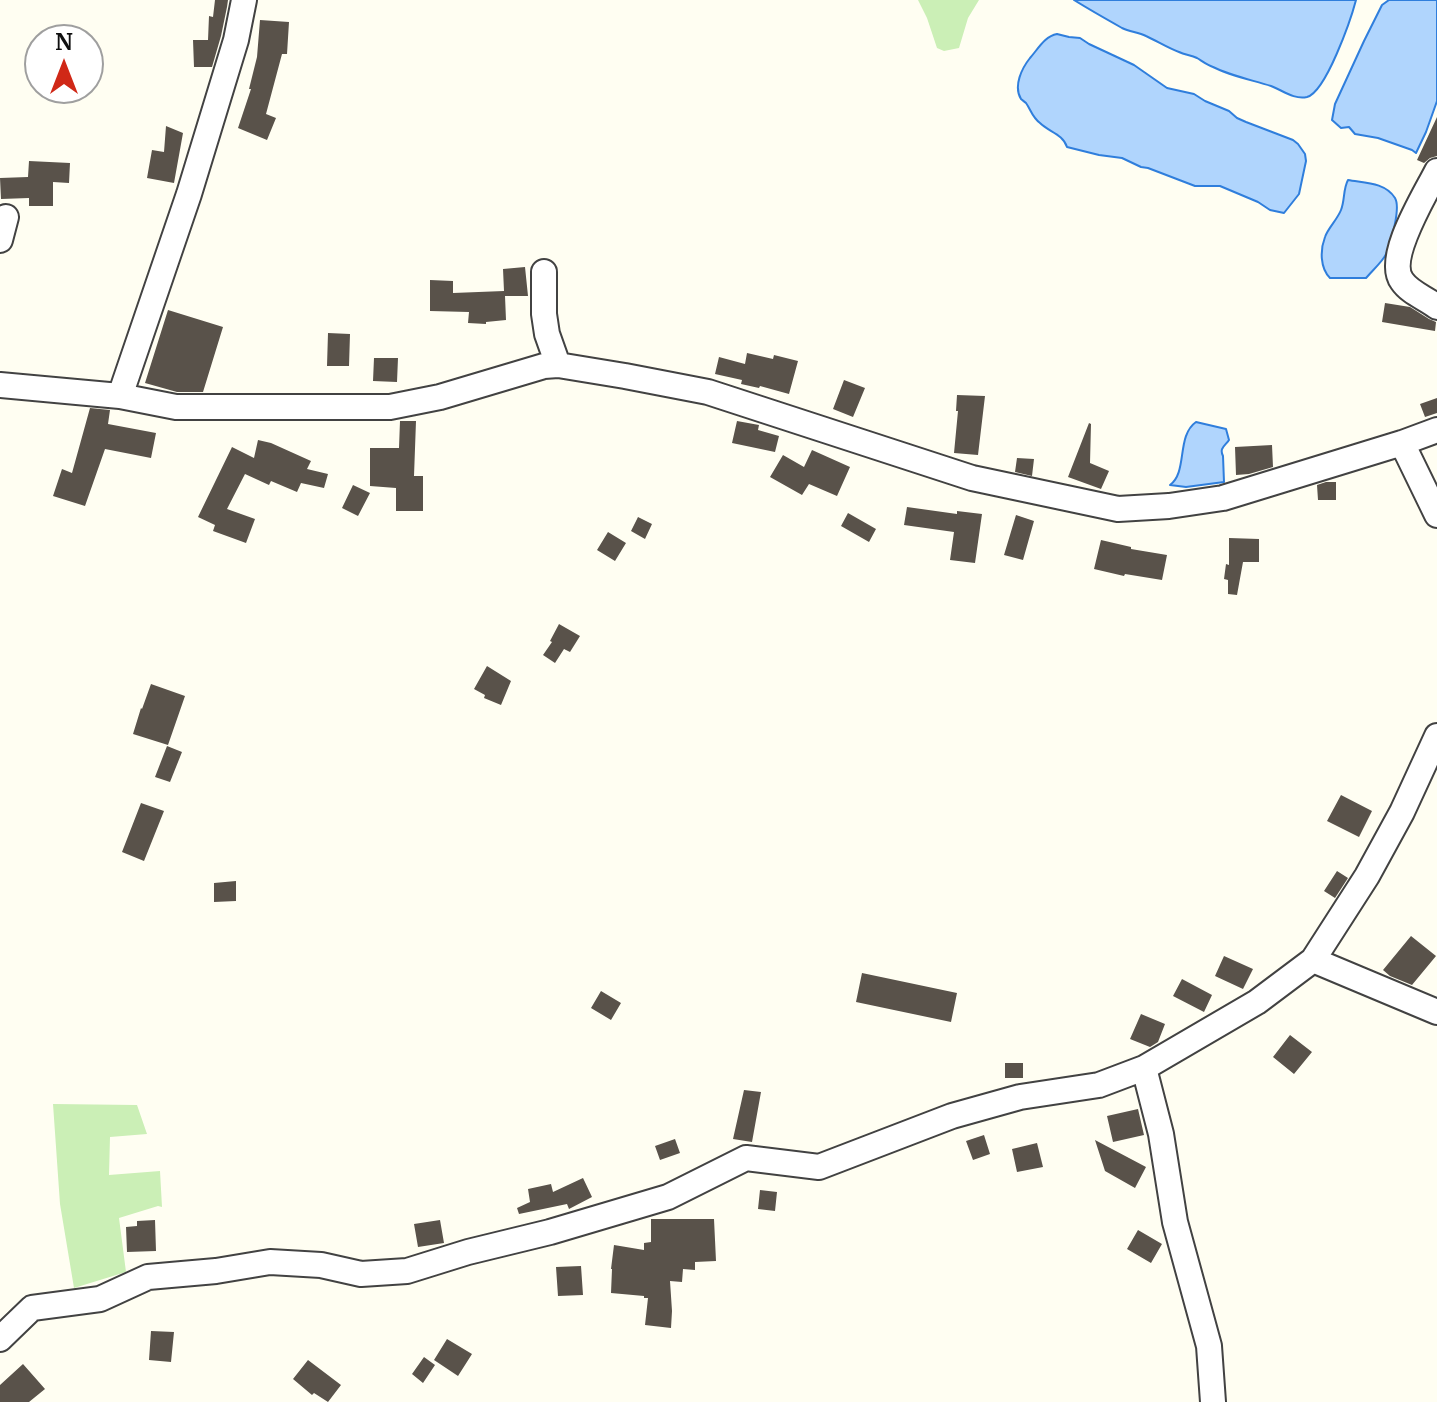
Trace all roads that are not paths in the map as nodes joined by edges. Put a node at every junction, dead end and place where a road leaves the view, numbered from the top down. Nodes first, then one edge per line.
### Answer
1 (244, 0) edge
2 (1437, 171) edge
3 (544, 272) dead end
4 (1437, 307) edge
5 (558, 365) junction
6 (0, 385) edge
7 (120, 396) junction
8 (1437, 430) edge
9 (1402, 443) junction
10 (1437, 515) edge
11 (1437, 736) edge
12 (1313, 960) junction
13 (1437, 1012) edge
14 (1144, 1068) junction
15 (0, 1339) edge
16 (1213, 1402) edge

1 - 7 street
2 - 4 street
3 - 5 street
5 - 7 street
5 - 9 street
6 - 7 street
8 - 9 street
9 - 10 street
11 - 12 street
12 - 13 street
12 - 14 street
14 - 15 street
14 - 16 street

